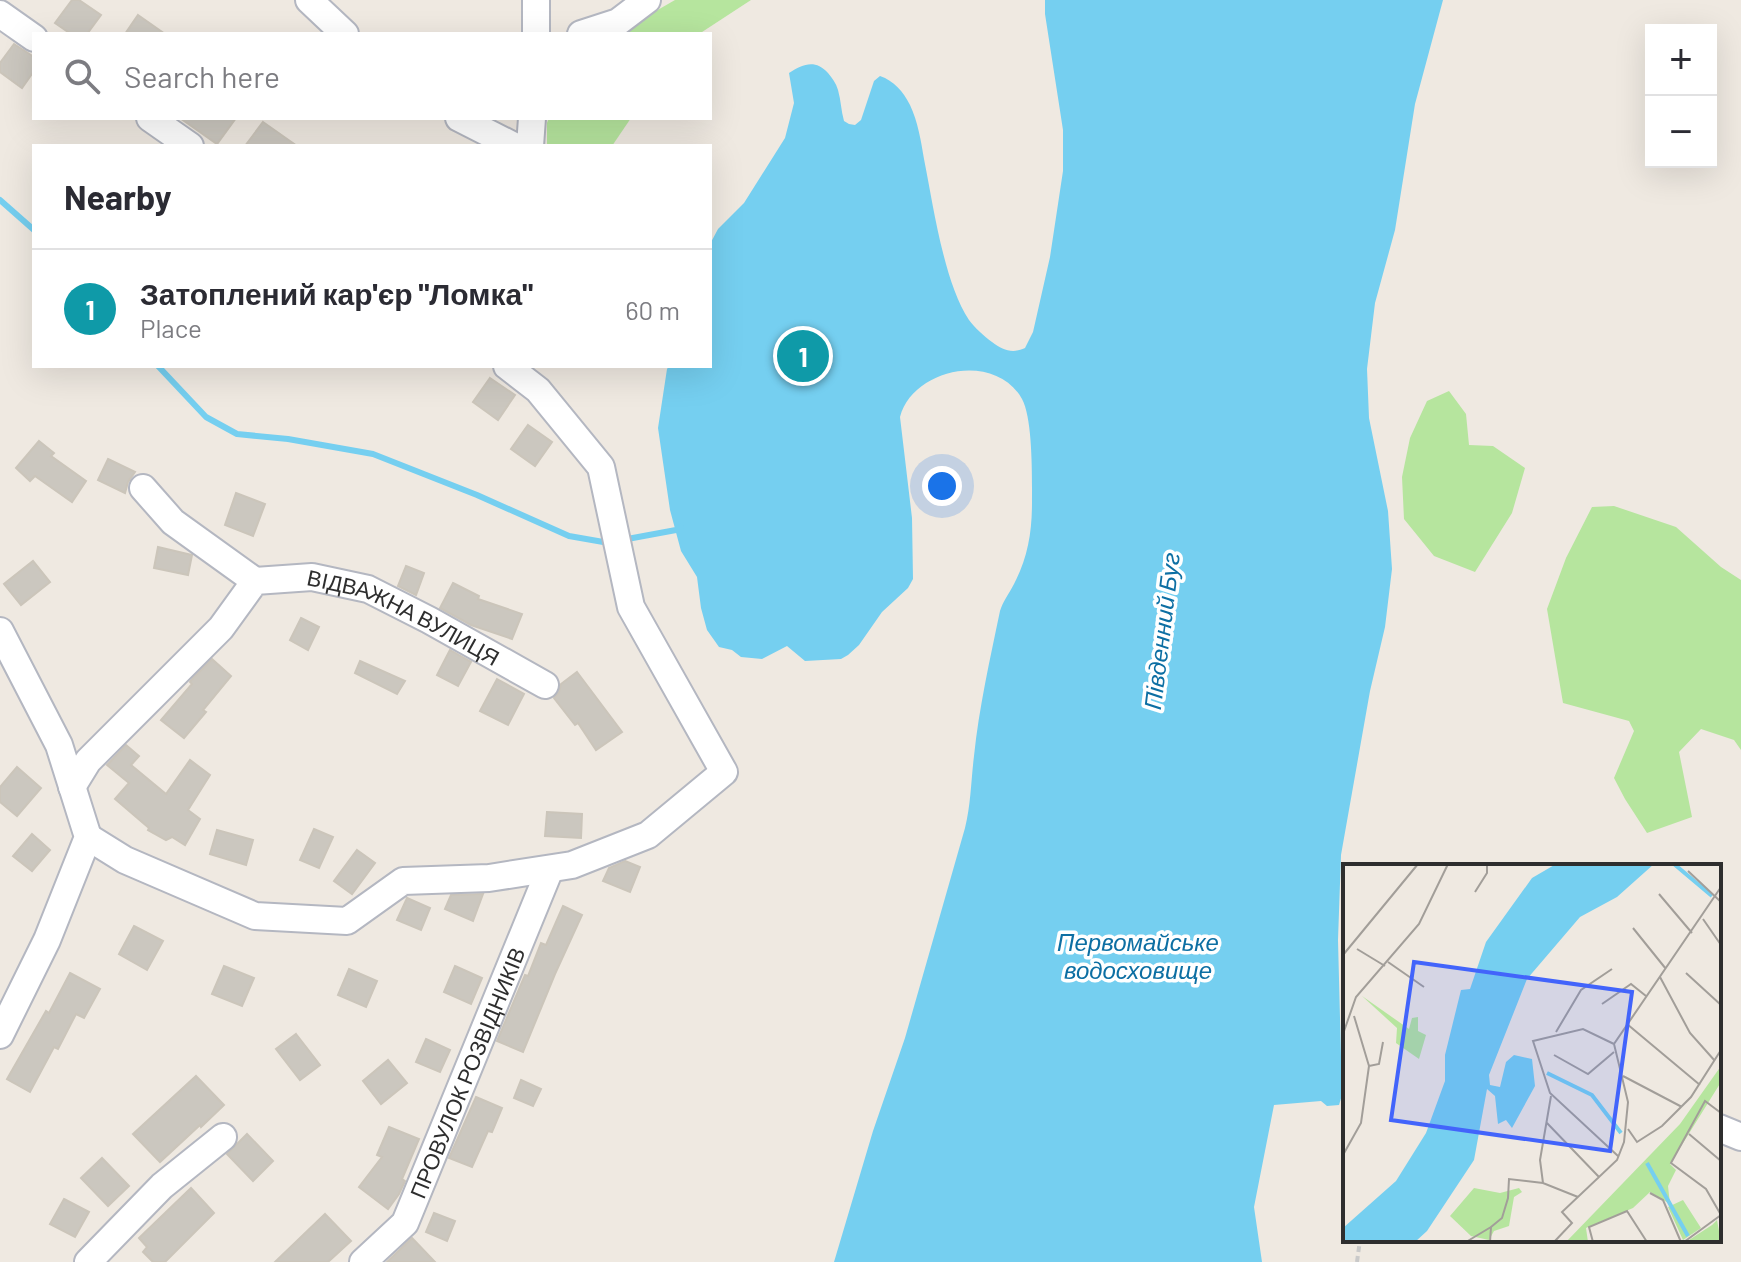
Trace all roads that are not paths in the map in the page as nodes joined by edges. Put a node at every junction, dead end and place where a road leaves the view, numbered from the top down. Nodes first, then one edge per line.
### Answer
1 (309, 0) edge
2 (536, 0) edge
3 (647, 0) edge
4 (0, 14) edge
5 (343, 32) edge
6 (536, 32) edge
7 (587, 32) edge
8 (32, 37) edge
9 (153, 120) edge
10 (463, 120) edge
11 (532, 120) edge
12 (187, 144) edge
13 (510, 144) edge
14 (530, 144) edge
15 (516, 369) edge
16 (143, 488) dead end
17 (255, 581) junction
18 (0, 631) edge
19 (545, 685) dead end
20 (72, 787) junction
21 (88, 837) junction
22 (550, 869) junction
23 (3, 1020) edge
24 (1721, 1129) edge
25 (223, 1137) dead end
26 (1741, 1137) edge
27 (88, 1262) edge
28 (363, 1262) edge

1 - 5 street
2 - 6 street
3 - 7 street
4 - 8 street
9 - 12 street
10 - 13 street
11 - 14 street
15 - 22 street
16 - 17 street
17 - 19 street, ВІДВАЖНА ВУЛИЦЯ
17 - 20 street
18 - 20 street
20 - 21 street
21 - 22 street
21 - 23 street
22 - 28 street, ПРОВУЛОК РОЗВІДНИКІВ
24 - 26 street
25 - 27 street

